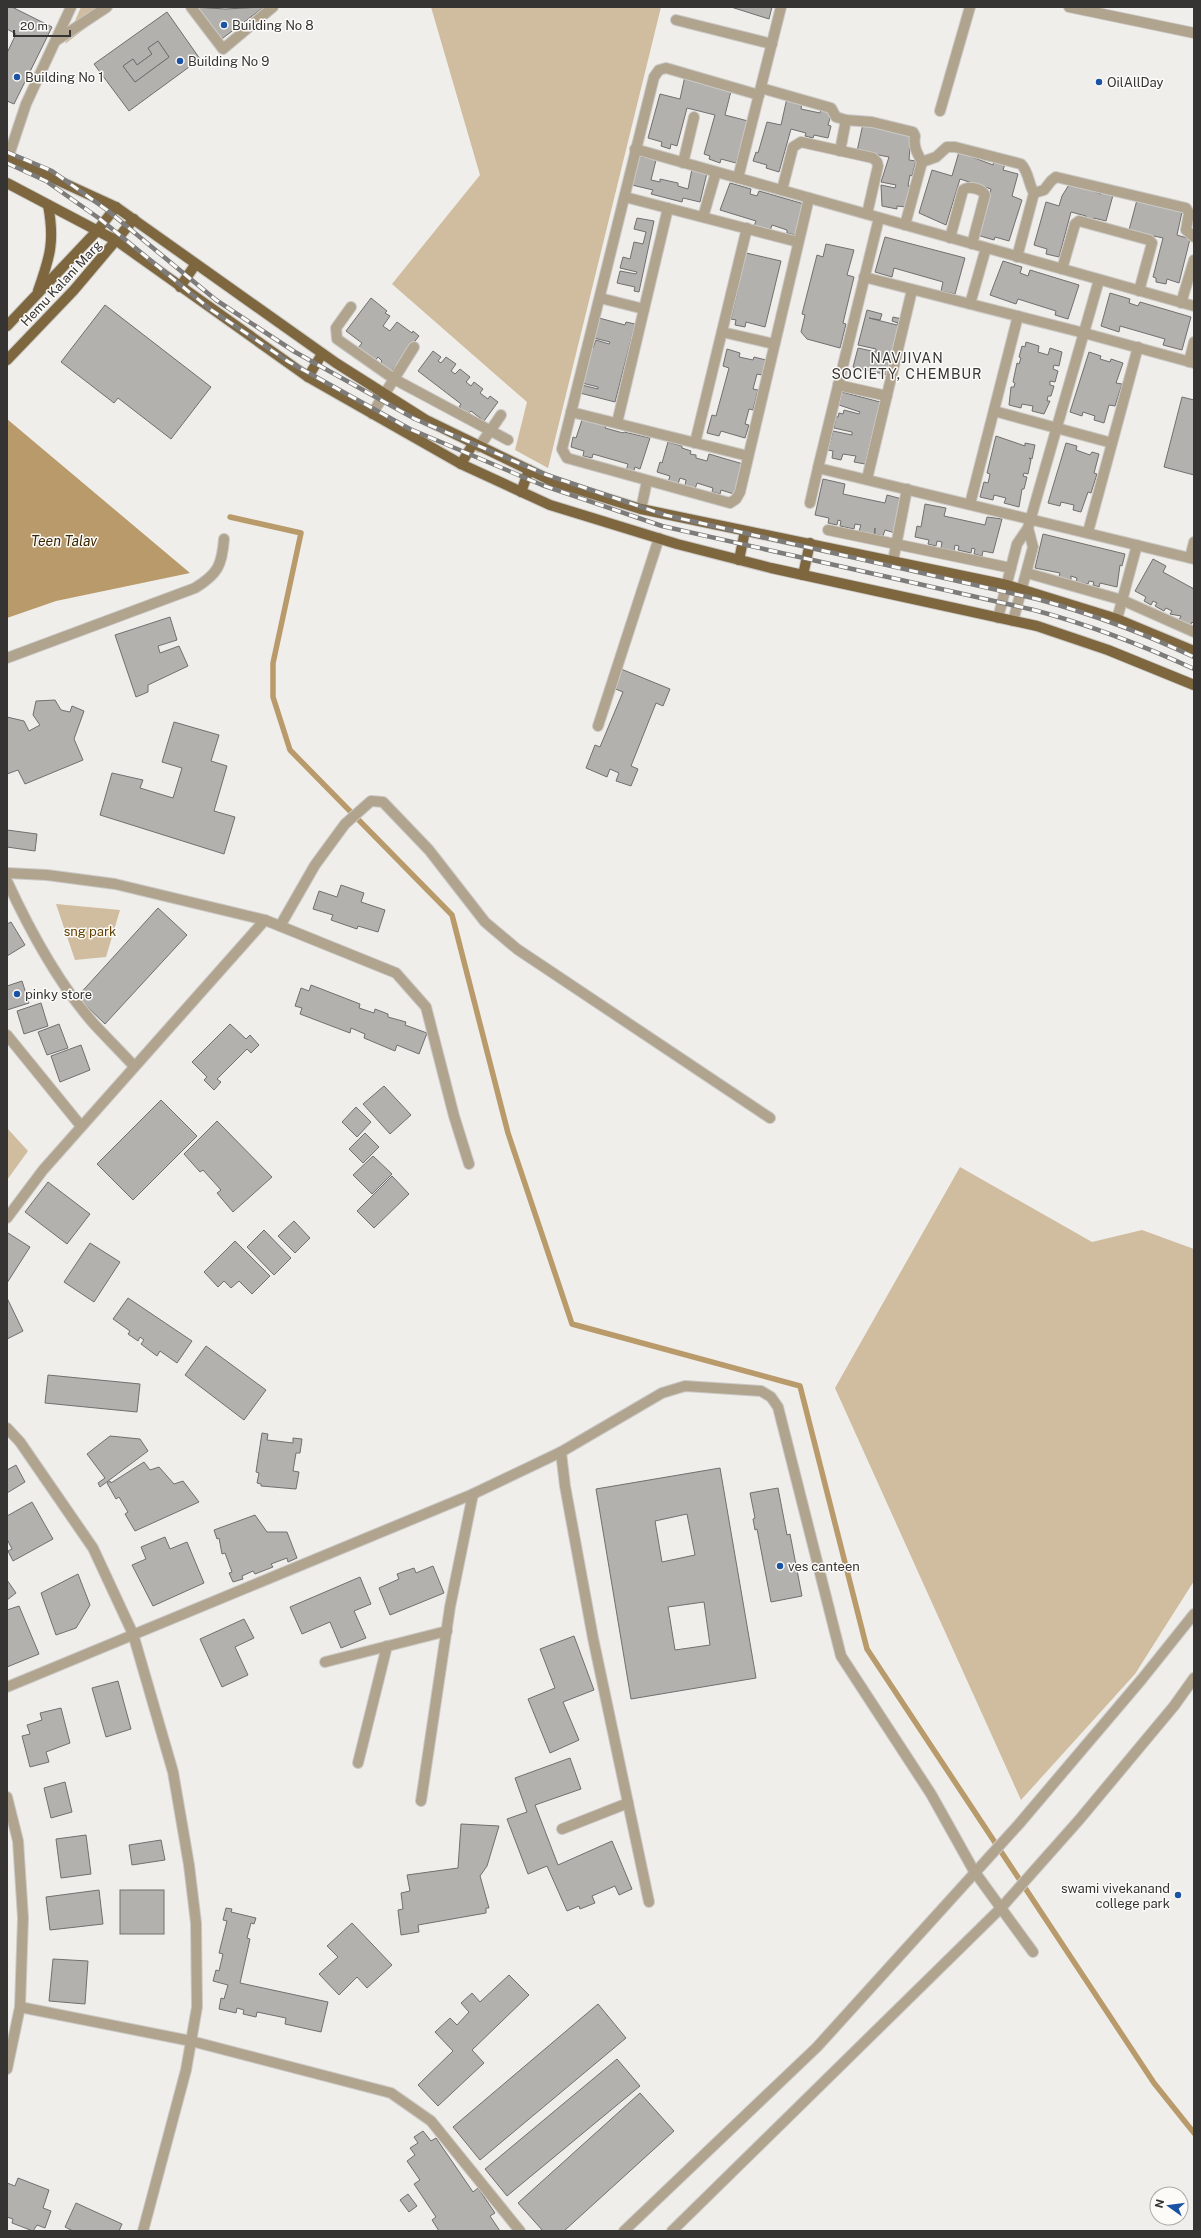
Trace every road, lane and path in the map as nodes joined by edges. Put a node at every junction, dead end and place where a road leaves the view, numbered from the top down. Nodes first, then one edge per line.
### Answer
1 (71, 7) edge
2 (107, 7) edge
3 (191, 7) edge
4 (273, 7) edge
5 (781, 7) edge
6 (970, 7) edge
7 (1069, 7) edge
8 (676, 20) dead end
9 (1194, 33) edge
10 (58, 40) junction
11 (772, 44) junction
12 (760, 91) junction
13 (940, 111) dead end
14 (694, 117) dead end
15 (846, 120) junction
16 (635, 149) junction
17 (840, 151) junction
18 (7, 158) edge
19 (922, 162) junction
20 (683, 163) junction
21 (716, 172) junction
22 (738, 178) junction
23 (7, 183) edge
24 (782, 190) junction
25 (1034, 193) junction
26 (625, 197) junction
27 (809, 198) junction
28 (48, 205) junction
29 (116, 207) junction
30 (668, 208) junction
31 (867, 214) junction
32 (703, 217) junction
33 (879, 218) junction
34 (134, 219) junction
35 (905, 225) junction
36 (747, 228) junction
37 (96, 232) junction
38 (1194, 237) edge
39 (950, 238) junction
40 (117, 241) junction
41 (798, 242) junction
42 (972, 244) junction
43 (986, 248) junction
44 (1018, 257) junction
45 (1194, 260) edge
46 (195, 265) junction
47 (1062, 269) junction
48 (864, 277) junction
49 (1099, 280) junction
50 (180, 287) junction
51 (912, 290) junction
52 (1139, 291) junction
53 (37, 295) junction
54 (600, 298) junction
55 (1182, 303) junction
56 (970, 304) junction
57 (1194, 306) edge
58 (351, 307) dead end
59 (644, 309) junction
60 (1018, 316) junction
61 (7, 326) edge
62 (722, 332) junction
63 (1084, 333) junction
64 (1194, 342) edge
65 (774, 344) junction
66 (414, 347) dead end
67 (1138, 347) junction
68 (322, 354) junction
69 (7, 360) edge
70 (1191, 362) edge
71 (308, 377) junction
72 (394, 379) junction
73 (838, 385) junction
74 (385, 394) junction
75 (887, 396) junction
76 (994, 411) junction
77 (572, 412) junction
78 (372, 414) junction
79 (502, 415) dead end
80 (617, 423) junction
81 (1057, 428) junction
82 (490, 432) junction
83 (508, 440) dead end
84 (695, 443) junction
85 (1112, 443) junction
86 (476, 445) junction
87 (748, 456) junction
88 (461, 464) junction
89 (818, 468) junction
90 (529, 470) junction
91 (867, 479) junction
92 (647, 481) junction
93 (908, 489) junction
94 (521, 492) junction
95 (810, 503) dead end
96 (970, 504) junction
97 (641, 509) junction
98 (1030, 523) junction
99 (828, 530) dead end
100 (745, 531) junction
101 (1088, 532) junction
102 (659, 538) junction
103 (224, 539) dead end
104 (1194, 542) edge
105 (810, 543) junction
106 (896, 544) junction
107 (1137, 544) junction
108 (1192, 559) edge
109 (739, 560) junction
110 (893, 561) junction
111 (1011, 568) junction
112 (1027, 573) junction
113 (803, 575) junction
114 (1007, 585) junction
115 (1023, 590) junction
116 (1122, 600) junction
117 (998, 618) junction
118 (1117, 619) junction
119 (1013, 621) junction
120 (1194, 632) edge
121 (1194, 651) edge
122 (7, 658) edge
123 (1194, 685) edge
124 (598, 726) dead end
125 (7, 873) edge
126 (7, 881) edge
127 (265, 920) junction
128 (280, 926) junction
129 (7, 1035) edge
130 (134, 1066) junction
131 (770, 1118) dead end
132 (81, 1126) junction
133 (469, 1164) dead end
134 (7, 1218) edge
135 (7, 1428) edge
136 (561, 1452) junction
137 (473, 1494) junction
138 (1194, 1614) edge
139 (447, 1631) junction
140 (133, 1634) junction
141 (387, 1646) junction
142 (325, 1662) dead end
143 (1194, 1678) edge
144 (7, 1686) edge
145 (358, 1763) dead end
146 (7, 1797) edge
147 (421, 1800) dead end
148 (628, 1803) junction
149 (562, 1830) dead end
150 (974, 1871) junction
151 (649, 1902) dead end
152 (1001, 1908) junction
153 (1033, 1952) dead end
154 (20, 2007) junction
155 (191, 2041) junction
156 (7, 2069) edge
157 (143, 2231) edge
158 (520, 2231) edge
159 (624, 2231) edge
160 (672, 2231) edge

1 - 10 street
2 - 10 street
3 - 4 street
5 - 11 street
6 - 13 street
7 - 9 street
8 - 11 street
10 - 18 street
11 - 12 street
12 - 15 street
12 - 16 street
12 - 22 street
14 - 20 street
15 - 17 street
15 - 19 street
16 - 20 street
16 - 26 street
17 - 24 street
17 - 31 street
18 - 29 main road
19 - 25 street
19 - 35 street
20 - 21 street
21 - 22 street
21 - 32 street
22 - 24 street
23 - 28 main road
24 - 27 street
25 - 38 street
25 - 44 street
26 - 30 street
26 - 54 street
27 - 31 street
27 - 41 street
28 - 37 main road
28 - 53 main road
29 - 34 main road
29 - 37 main road
30 - 32 street
30 - 59 street
31 - 33 street
32 - 36 street
33 - 35 street
33 - 48 street
34 - 40 main road, Hemu Kalani Marg
34 - 46 main road
35 - 39 street
36 - 41 street
36 - 62 street
37 - 40 main road
37 - 53 main road
39 - 42 street
39 - 42 street
40 - 50 main road
40 - 69 main road, Hemu Kalani Marg
41 - 65 street
42 - 43 street
43 - 44 street
43 - 56 street
44 - 47 street
45 - 55 street
46 - 50 main road
46 - 68 main road
47 - 49 street
47 - 52 street
48 - 51 street
48 - 73 street
49 - 52 street
49 - 63 street
50 - 71 main road
51 - 56 street
51 - 75 street
52 - 55 street
53 - 61 main road
54 - 59 street
54 - 77 street
55 - 57 street
56 - 60 street
58 - 72 street
59 - 80 street
60 - 63 street
60 - 76 street
62 - 65 street
62 - 84 street
63 - 67 street
63 - 81 street
64 - 70 street
65 - 87 street
66 - 72 street
67 - 70 street
67 - 85 street
68 - 71 main road
68 - 74 main road
71 - 78 main road
72 - 74 street
72 - 82 street
73 - 75 street
73 - 89 street
74 - 78 street
74 - 86 main road
75 - 91 street
76 - 81 street
76 - 96 street
77 - 80 street
77 - 92 street
78 - 88 main road
79 - 82 street
80 - 84 street
81 - 85 street
81 - 98 street
82 - 83 street
82 - 86 street
84 - 87 street
85 - 101 street
86 - 88 main road
86 - 90 main road
87 - 92 street
88 - 94 main road
89 - 91 street
89 - 95 street
90 - 94 main road
90 - 97 main road
91 - 93 street
92 - 97 street
93 - 96 street
93 - 106 street
94 - 102 main road
96 - 98 street
97 - 100 main road
98 - 101 street
98 - 111 street
98 - 112 street
99 - 106 street
100 - 105 main road
100 - 109 main road
101 - 107 street
102 - 109 main road
102 - 124 street
103 - 122 street
104 - 108 street
105 - 110 main road
105 - 113 main road
106 - 110 street
106 - 111 street
107 - 108 street
107 - 116 street
109 - 113 main road
110 - 114 main road
111 - 114 street
112 - 115 street
112 - 116 street
113 - 117 main road
114 - 115 main road
114 - 117 street
115 - 118 main road
115 - 119 street
116 - 118 street
116 - 120 street
117 - 119 main road
118 - 121 main road
119 - 123 main road
125 - 127 street
126 - 130 street
127 - 128 street
127 - 130 street
128 - 131 street
128 - 133 street
129 - 132 street
130 - 132 street
132 - 134 street
135 - 140 street
136 - 137 street
136 - 148 street
136 - 150 street
137 - 139 street
137 - 140 street
138 - 150 street
139 - 141 street
139 - 147 street
140 - 144 street
140 - 155 street
141 - 142 street
141 - 145 street
143 - 152 street
146 - 154 street
148 - 149 street
148 - 151 street
150 - 152 street
150 - 159 street
152 - 153 street
152 - 160 street
154 - 155 street
154 - 156 street
155 - 157 street
155 - 158 street

